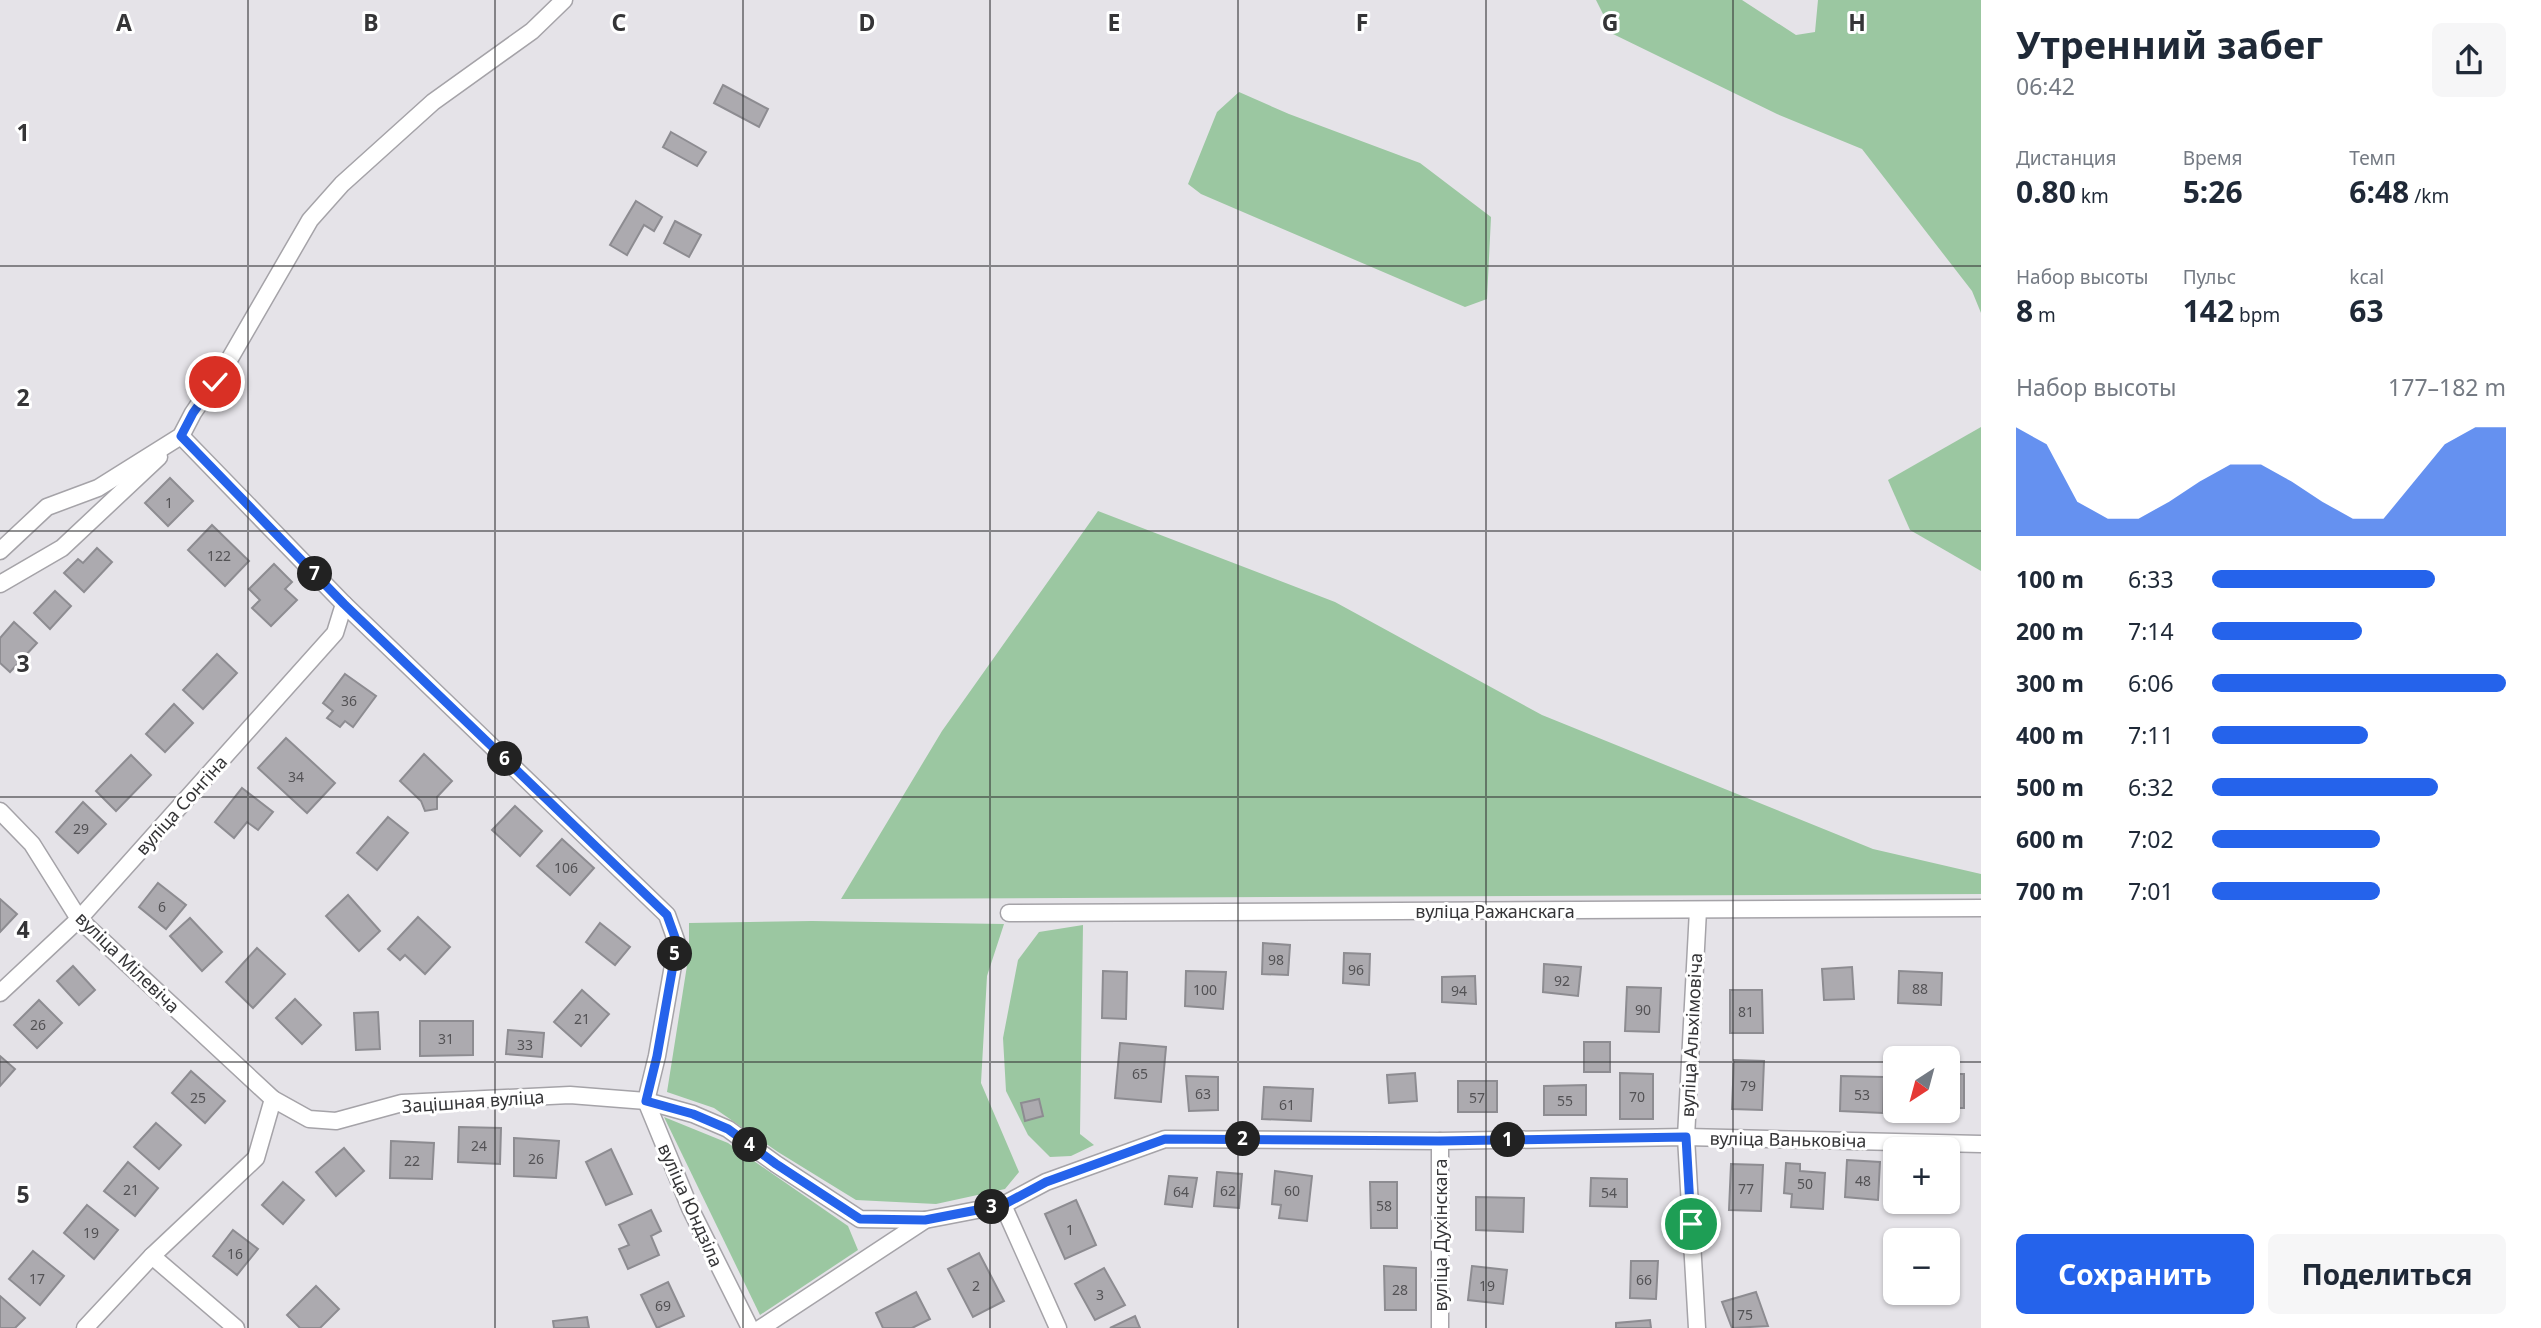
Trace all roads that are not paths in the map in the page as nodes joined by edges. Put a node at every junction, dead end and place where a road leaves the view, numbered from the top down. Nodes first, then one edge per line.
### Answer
1 (565, 0) edge
2 (181, 436) junction
3 (0, 551) edge
4 (0, 584) edge
5 (344, 604) junction
6 (0, 811) edge
7 (1981, 908) edge
8 (1698, 910) junction
9 (1009, 913) dead end
10 (79, 919) junction
11 (0, 993) edge
12 (273, 1099) junction
13 (646, 1101) junction
14 (1686, 1137) junction
15 (1440, 1141) junction
16 (1981, 1144) edge
17 (1003, 1205) junction
18 (925, 1220) junction
19 (152, 1256) junction
20 (85, 1328) edge
21 (236, 1328) edge
22 (750, 1328) edge
23 (761, 1328) edge
24 (1058, 1328) edge
25 (1440, 1328) edge
26 (1697, 1328) edge

1 - 2 street
2 - 3 street
2 - 4 street
2 - 5 street
5 - 10 street, вуліца Сонгіна
5 - 13 street
6 - 10 street, вуліца Мілевіча
7 - 8 street, вуліца Ражанскага
8 - 9 street, вуліца Ражанскага
8 - 14 street, вуліца Альхімовіча
10 - 11 street, вуліца Сонгіна
10 - 12 street, вуліца Мілевіча
12 - 13 street, Зацішная вуліца
12 - 19 street
13 - 18 street, Зацішная вуліца
13 - 22 street, вуліца Юндзіла
14 - 15 street, вуліца Ваньковіча
14 - 16 street, вуліца Ваньковіча
14 - 26 street, вуліца Альхімовіча
15 - 17 street, вуліца Ваньковіча
15 - 25 street, вуліца Духінскага
17 - 18 street, вуліца Ваньковіча
17 - 24 street
18 - 23 street, вуліца Ваньковіча
19 - 20 street
19 - 21 street

